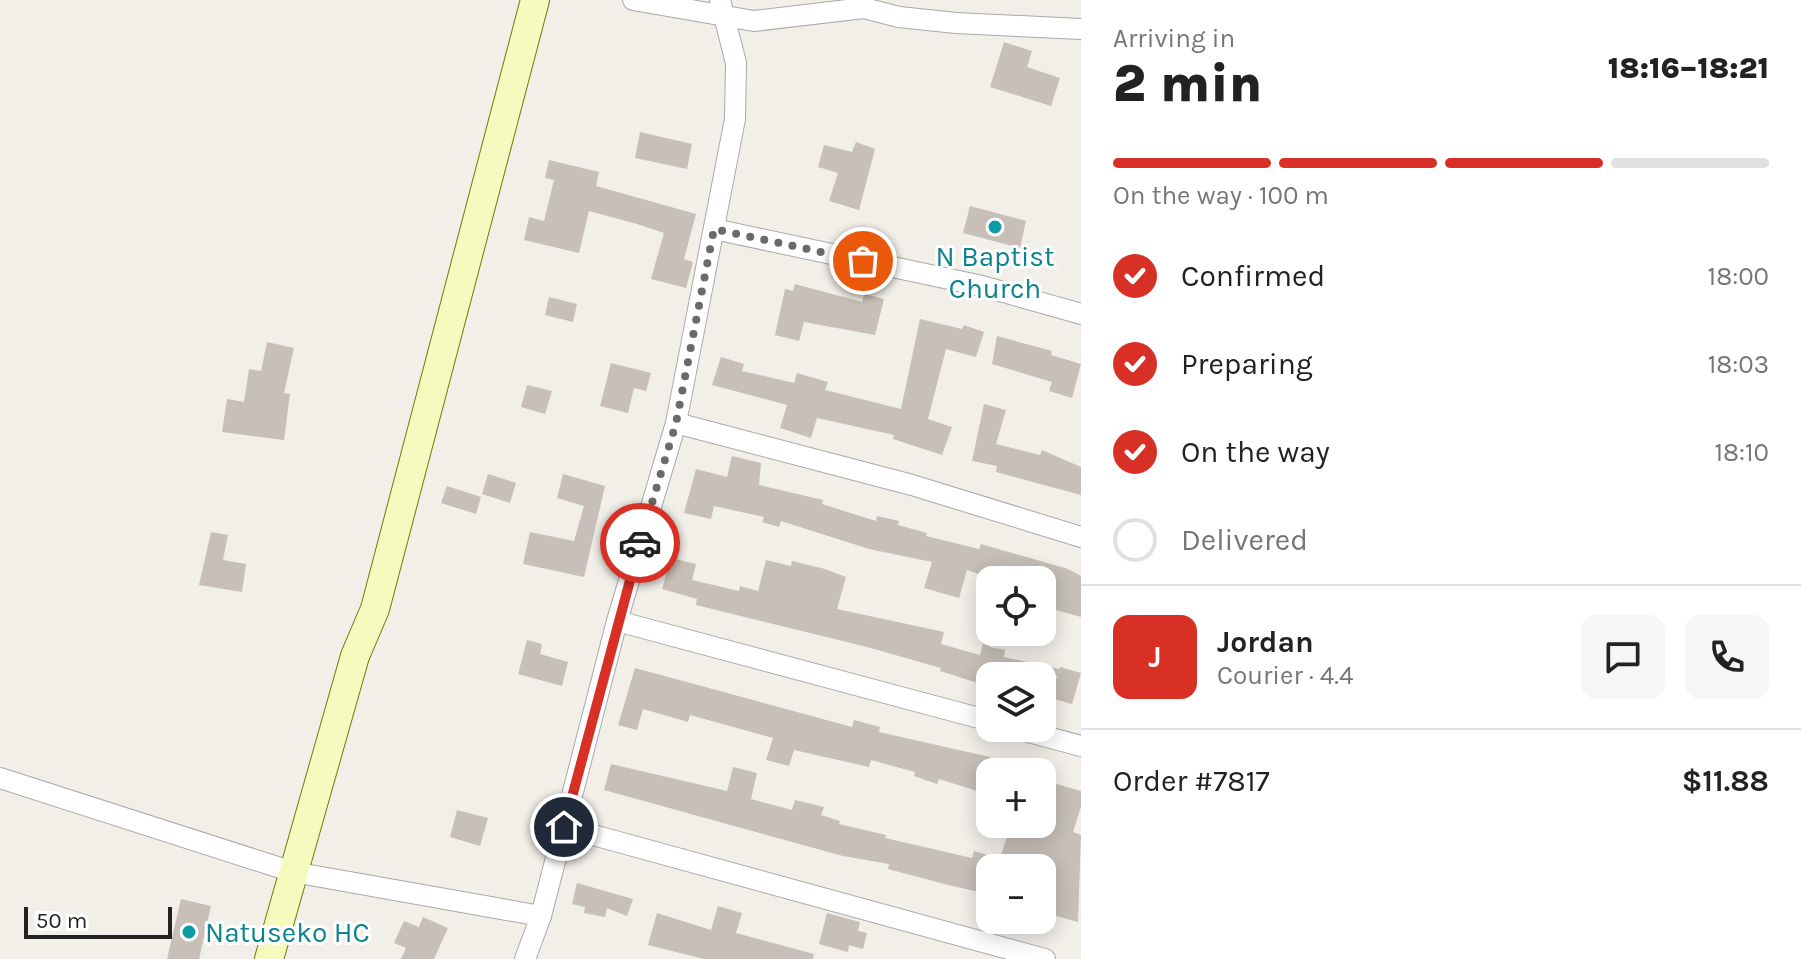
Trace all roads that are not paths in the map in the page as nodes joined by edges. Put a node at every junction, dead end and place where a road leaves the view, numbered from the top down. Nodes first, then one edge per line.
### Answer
1 (535, 0) edge
2 (633, 0) edge
3 (723, 9) edge
4 (1081, 29) edge
5 (714, 229) junction
6 (1081, 314) edge
7 (676, 423) junction
8 (1081, 537) edge
9 (617, 621) junction
10 (976, 717) edge
11 (1056, 739) edge
12 (1081, 746) edge
13 (0, 778) edge
14 (564, 827) junction
15 (293, 872) junction
16 (541, 916) junction
17 (269, 959) edge
18 (525, 959) edge
19 (1045, 959) edge

1 - 15 street
2 - 3 street
3 - 4 street
3 - 5 street
5 - 6 street
5 - 7 street
7 - 8 street
7 - 9 street
9 - 10 street
9 - 14 street
11 - 12 street
13 - 15 street
14 - 16 street
14 - 19 street
15 - 16 street
15 - 17 street
16 - 18 street

